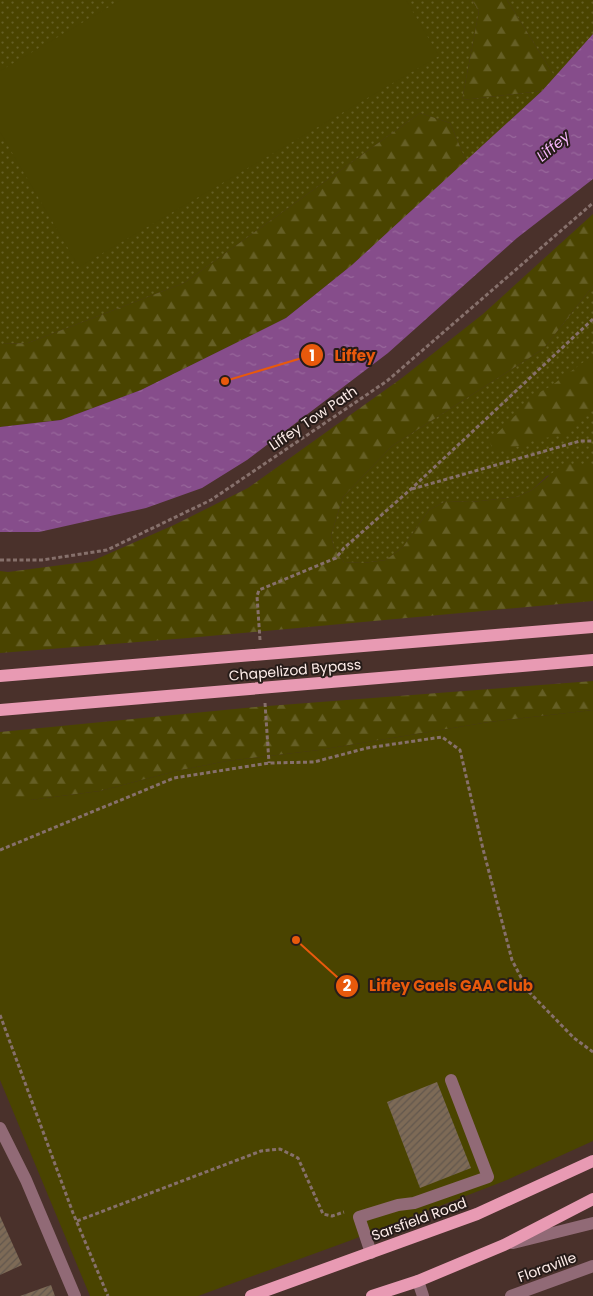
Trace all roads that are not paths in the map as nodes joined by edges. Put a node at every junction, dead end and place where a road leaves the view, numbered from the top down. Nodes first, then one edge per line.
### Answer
1 (593, 627) edge
2 (593, 660) edge
3 (0, 676) edge
4 (0, 710) edge
5 (451, 1080) dead end
6 (0, 1128) edge
7 (593, 1161) edge
8 (593, 1199) edge
9 (593, 1223) edge
10 (504, 1245) junction
11 (371, 1252) junction
12 (593, 1266) edge
13 (418, 1281) junction
14 (394, 1293) edge
15 (75, 1296) edge
16 (251, 1296) edge
17 (372, 1296) edge
18 (423, 1296) edge
19 (511, 1296) edge

1 - 3 main road, Chapelizod Bypass
2 - 4 main road, Chapelizod Bypass
5 - 11 street
6 - 15 street
7 - 11 main road, Sarsfield Road
8 - 10 main road
9 - 10 street
10 - 13 main road
11 - 16 main road, Sarsfield Road
12 - 19 street, Floraville
13 - 14 main road
13 - 18 street
14 - 17 main road

